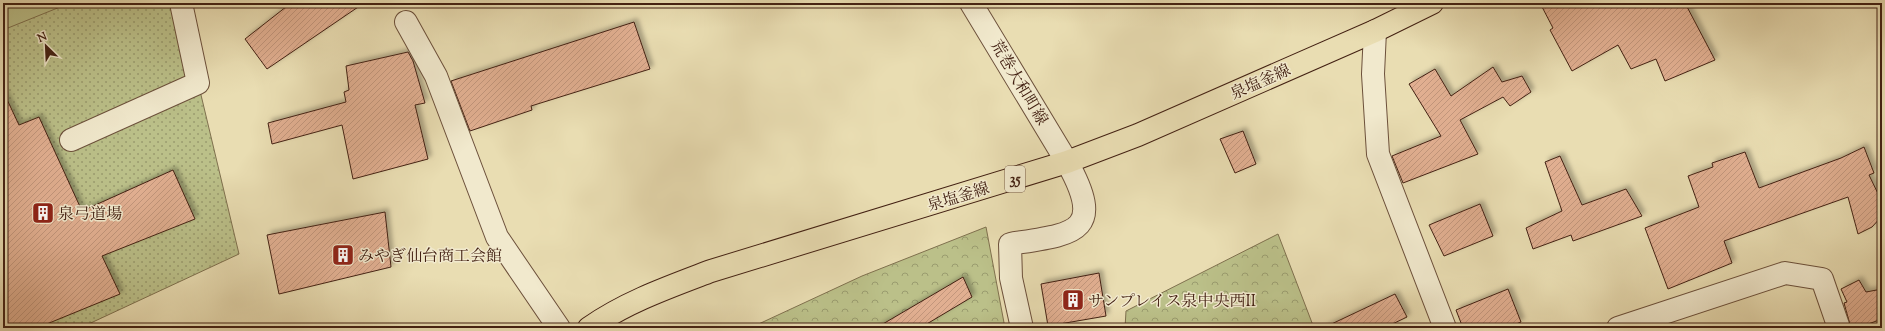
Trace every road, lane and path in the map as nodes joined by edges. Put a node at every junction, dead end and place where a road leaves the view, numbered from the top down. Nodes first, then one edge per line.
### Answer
1 (181, 3) edge
2 (971, 3) edge
3 (1432, 3) edge
4 (406, 22) dead end
5 (1375, 31) junction
6 (71, 140) dead end
7 (1067, 162) junction
8 (559, 328) edge
9 (589, 328) edge
10 (1022, 328) edge
11 (1445, 328) edge
12 (1618, 328) edge
13 (1839, 328) edge

1 - 6 street
2 - 7 street, 荒巻大和町線
3 - 5 main road, 泉塩釜線 / 35
4 - 8 street
5 - 7 main road, 泉塩釜線 / 35
5 - 11 street
7 - 9 main road, 泉塩釜線 / 35
7 - 10 street, 荒巻大和町線
12 - 13 street

